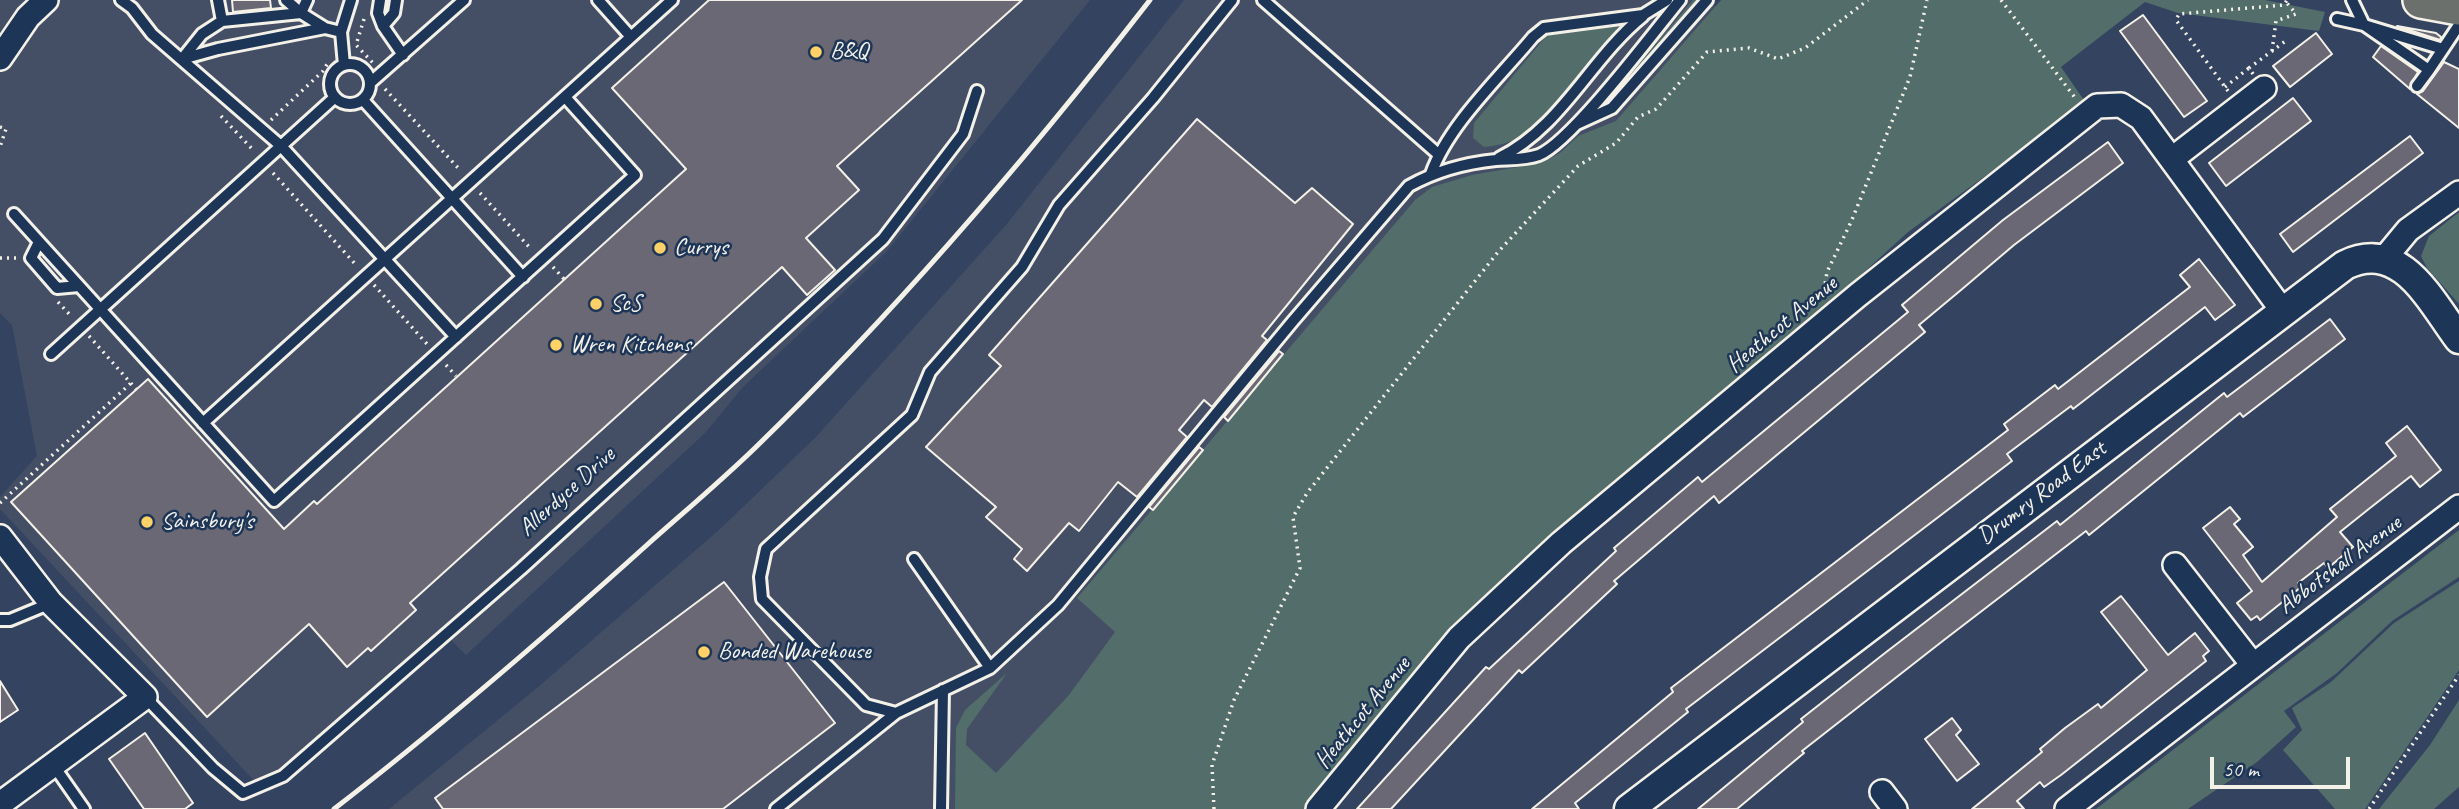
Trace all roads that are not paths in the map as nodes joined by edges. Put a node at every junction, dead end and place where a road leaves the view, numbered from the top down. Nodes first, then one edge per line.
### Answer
1 (46, 0) edge
2 (121, 0) edge
3 (218, 0) edge
4 (286, 0) edge
5 (307, 0) edge
6 (351, 0) edge
7 (380, 0) edge
8 (396, 0) edge
9 (464, 0) edge
10 (598, 0) edge
11 (672, 0) edge
12 (1232, 0) edge
13 (1263, 0) edge
14 (1667, 0) edge
15 (1680, 0) edge
16 (1707, 0) edge
17 (2352, 0) edge
18 (2421, 0) edge
19 (132, 4) edge
20 (2459, 7) edge
21 (301, 13) junction
22 (1643, 15) junction
23 (2337, 19) dead end
24 (222, 21) junction
25 (2364, 25) junction
26 (2459, 25) edge
27 (383, 26) junction
28 (325, 28) junction
29 (341, 32) junction
30 (631, 37) junction
31 (2443, 49) junction
32 (403, 55) junction
33 (0, 58) edge
34 (183, 59) junction
35 (344, 61) junction
36 (2429, 70) junction
37 (370, 83) junction
38 (2417, 86) dead end
39 (2264, 88) dead end
40 (977, 91) dead end
41 (565, 97) junction
42 (334, 98) junction
43 (363, 100) junction
44 (1574, 126) junction
45 (281, 146) junction
46 (1438, 154) junction
47 (2172, 159) junction
48 (1497, 160) junction
49 (1431, 174) junction
50 (2459, 193) edge
51 (452, 199) junction
52 (14, 214) dead end
53 (39, 242) junction
54 (386, 258) junction
55 (2384, 259) junction
56 (523, 276) junction
57 (79, 286) junction
58 (101, 309) junction
59 (2283, 310) junction
60 (456, 337) junction
61 (2459, 339) edge
62 (51, 354) dead end
63 (203, 423) junction
64 (2459, 507) edge
65 (0, 537) edge
66 (914, 559) dead end
67 (2175, 565) dead end
68 (51, 603) junction
69 (0, 620) edge
70 (2253, 665) junction
71 (990, 668) junction
72 (943, 690) junction
73 (145, 697) junction
74 (896, 713) junction
75 (54, 766) junction
76 (0, 804) edge
77 (85, 809) edge
78 (776, 809) edge
79 (941, 809) edge
80 (1318, 809) edge
81 (1629, 809) edge
82 (2067, 809) edge

1 - 33 street
2 - 19 lane
3 - 24 lane
4 - 21 lane
5 - 21 lane
6 - 29 lane
7 - 27 lane
8 - 27 lane
9 - 32 lane
10 - 30 lane
11 - 30 lane
12 - 74 lane
13 - 46 lane
14 - 22 lane
15 - 44 lane
16 - 44 lane
17 - 25 lane
18 - 20 main road
19 - 34 lane
21 - 24 lane
21 - 28 lane
22 - 46 lane
22 - 48 lane
23 - 25 lane
24 - 34 lane
25 - 31 lane
25 - 36 lane
26 - 31 lane
27 - 32 lane
28 - 29 lane
28 - 34 lane
29 - 35 lane
30 - 41 lane
31 - 36 lane
32 - 37 lane
34 - 45 lane
35 - 37 lane
35 - 42 lane
36 - 38 lane
37 - 43 lane
39 - 47 street
40 - 73 lane, Allerdyce Drive
41 - 51 lane
41 - 56 lane
42 - 43 lane
42 - 45 lane
43 - 51 lane
44 - 48 lane
45 - 54 lane
45 - 58 lane
46 - 49 lane
47 - 59 street, Heathcot Avenue
47 - 80 street, Heathcot Avenue
48 - 49 lane
49 - 71 lane
50 - 55 street
51 - 54 lane
51 - 56 lane
52 - 53 lane
53 - 57 lane
53 - 57 lane
54 - 60 lane
54 - 63 lane
55 - 59 street, Drumry Road East
55 - 61 street
56 - 60 lane
57 - 58 lane
58 - 62 lane
58 - 63 lane
59 - 81 street, Drumry Road East
60 - 63 lane
64 - 70 street, Abbotshall Avenue
65 - 68 street, Allerdyce Drive
66 - 71 lane
67 - 70 street
68 - 69 lane
68 - 73 street, Allerdyce Drive
70 - 82 street, Abbotshall Avenue
71 - 72 lane
72 - 74 lane
72 - 79 lane
73 - 75 street
74 - 78 lane
75 - 76 street
75 - 77 lane

